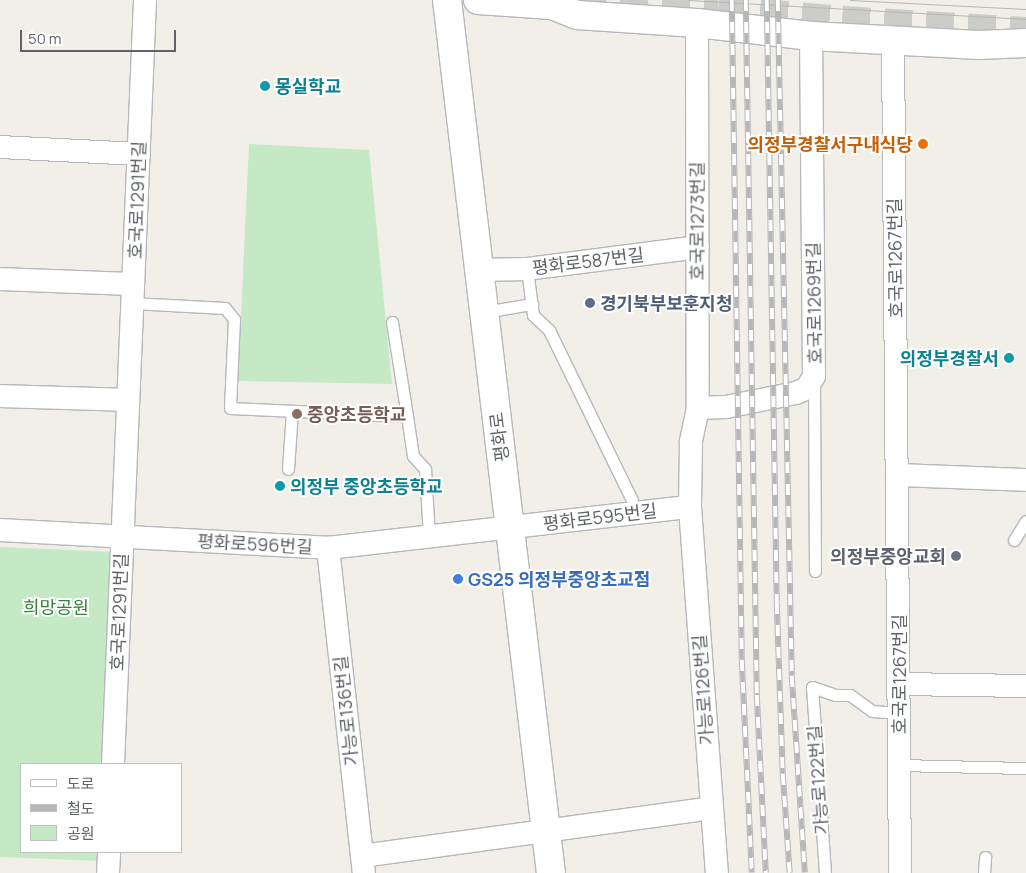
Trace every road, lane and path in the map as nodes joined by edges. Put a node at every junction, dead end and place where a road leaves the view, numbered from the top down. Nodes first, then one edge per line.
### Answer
1 (145, 0) edge
2 (447, 0) edge
3 (478, 0) edge
4 (697, 24) junction
5 (811, 36) junction
6 (893, 41) junction
7 (1026, 43) edge
8 (0, 147) edge
9 (139, 154) junction
10 (698, 247) junction
11 (527, 269) junction
12 (479, 270) junction
13 (0, 279) edge
14 (133, 293) junction
15 (532, 304) junction
16 (484, 312) junction
17 (392, 322) dead end
18 (814, 376) junction
19 (0, 396) edge
20 (128, 400) junction
21 (698, 408) junction
22 (292, 411) junction
23 (407, 416) junction
24 (288, 469) dead end
25 (897, 475) junction
26 (1026, 480) edge
27 (632, 500) dead end
28 (690, 507) junction
29 (1026, 521) edge
30 (510, 528) junction
31 (0, 530) edge
32 (122, 537) junction
33 (429, 537) junction
34 (1014, 540) dead end
35 (328, 548) junction
36 (815, 571) dead end
37 (899, 684) junction
38 (1026, 686) edge
39 (899, 713) junction
40 (113, 763) edge
41 (900, 765) junction
42 (1026, 768) edge
43 (712, 808) junction
44 (546, 831) junction
45 (109, 853) edge
46 (985, 857) dead end
47 (363, 865) edge
48 (108, 873) edge
49 (552, 873) edge
50 (717, 873) edge
51 (825, 873) edge
52 (900, 873) edge
53 (984, 873) edge

1 - 9 street, 호국로1291번길
2 - 12 main road, 평화로
3 - 4 main road
4 - 5 main road
4 - 10 street, 호국로1273번길
5 - 6 main road
5 - 18 street, 호국로1269번길
6 - 7 main road
6 - 25 street, 호국로1267번길
8 - 9 street
9 - 14 street, 호국로1291번길
10 - 11 street, 평화로587번길
10 - 21 street, 호국로1273번길
11 - 12 street, 평화로587번길
11 - 15 lane
12 - 16 main road, 평화로
13 - 14 street
14 - 20 street, 호국로1291번길
14 - 22 lane
15 - 16 lane
15 - 27 lane
16 - 30 main road, 평화로
17 - 23 lane
18 - 21 street
18 - 36 lane, 호국로1269번길
19 - 20 street
20 - 32 street, 호국로1291번길
21 - 28 street, 호국로1273번길
22 - 23 lane
22 - 24 lane
23 - 33 lane
25 - 26 street
25 - 37 street, 호국로1267번길
28 - 30 street, 평화로595번길
28 - 43 street, 가능로126번길
29 - 34 lane
30 - 33 street, 평화로596번길
30 - 44 main road, 평화로
31 - 32 street, 평화로596번길
32 - 35 street, 평화로596번길
32 - 40 street, 호국로1291번길
33 - 35 street, 평화로596번길
35 - 47 street, 가능로136번길
37 - 38 street
37 - 39 street, 호국로1267번길
39 - 41 street, 호국로1267번길
39 - 51 lane, 가능로122번길
41 - 42 lane
41 - 52 street, 호국로1267번길
43 - 44 street
43 - 50 street, 가능로126번길
44 - 47 street
44 - 49 main road, 평화로
45 - 48 street
46 - 53 lane

